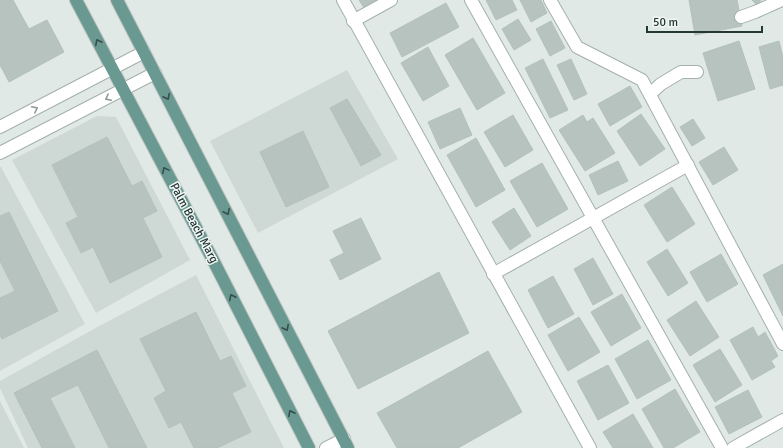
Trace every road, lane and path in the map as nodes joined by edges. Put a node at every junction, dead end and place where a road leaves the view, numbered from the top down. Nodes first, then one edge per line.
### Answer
1 (76, 0) edge
2 (117, 0) edge
3 (342, 0) edge
4 (391, 0) edge
5 (471, 0) edge
6 (550, 0) edge
7 (782, 0) edge
8 (741, 17) dead end
9 (354, 21) junction
10 (144, 52) junction
11 (112, 68) junction
12 (697, 72) dead end
13 (155, 73) junction
14 (123, 90) junction
15 (650, 94) junction
16 (1, 124) edge
17 (0, 153) edge
18 (688, 165) junction
19 (593, 218) junction
20 (493, 274) junction
21 (783, 344) edge
22 (783, 420) edge
23 (346, 443) edge
24 (309, 448) edge
25 (326, 448) edge
26 (590, 448) edge
27 (722, 448) edge
28 (734, 448) edge

11 -> 1 main road, Palm Beach Marg
2 - 10 main road
3 - 9 street
4 - 9 street
5 - 19 street
6 - 15 street
7 - 8 street
9 - 20 street
10 - 11 street
10 - 13 main road
11 - 14 main road, Palm Beach Marg
16 -> 11 street
12 - 15 street
13 - 14 street
13 -> 23 main road
14 -> 17 street
24 -> 14 main road, Palm Beach Marg
15 - 18 street
18 - 19 street
18 - 21 street
19 - 20 street
19 - 27 street
20 - 26 street
22 - 28 street
23 - 25 street

